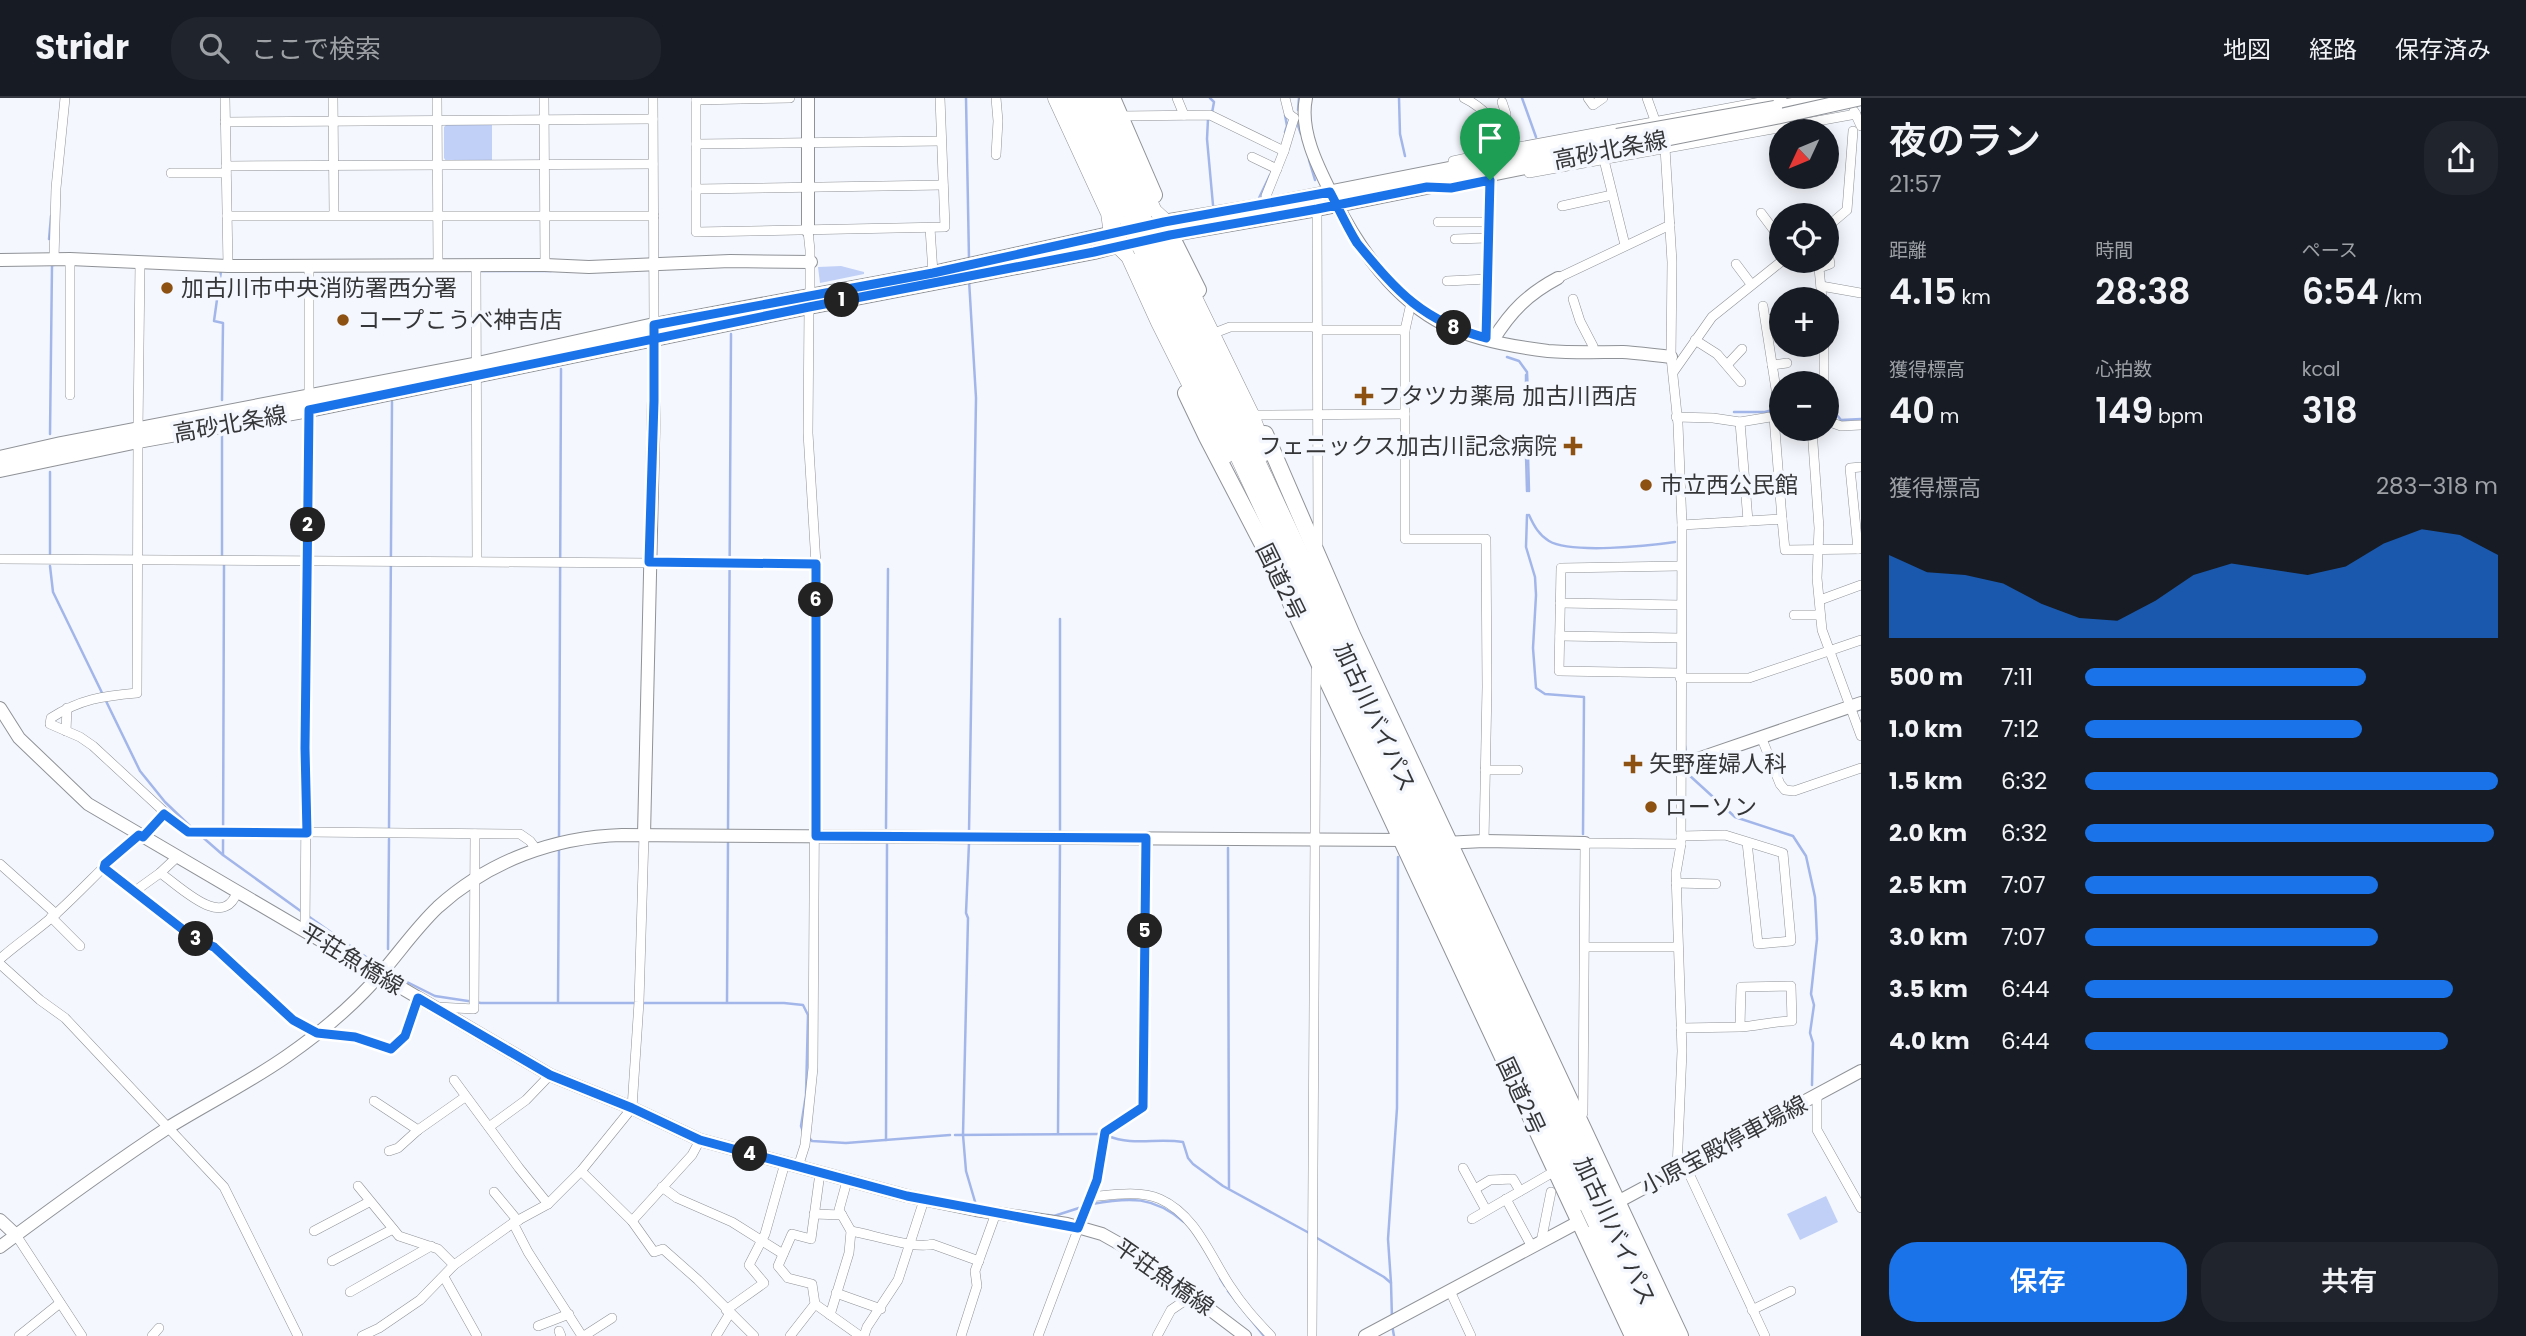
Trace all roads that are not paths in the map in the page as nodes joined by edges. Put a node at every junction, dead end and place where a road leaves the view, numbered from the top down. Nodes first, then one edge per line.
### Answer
1 (65, 98) edge
2 (225, 98) edge
3 (333, 98) edge
4 (437, 98) edge
5 (544, 98) edge
6 (653, 98) edge
7 (790, 98) edge
8 (808, 98) edge
9 (940, 98) edge
10 (1048, 98) edge
11 (1057, 98) edge
12 (1072, 98) edge
13 (1086, 98) edge
14 (1101, 98) edge
15 (1112, 98) edge
16 (1124, 98) edge
17 (1177, 98) edge
18 (1285, 98) edge
19 (1306, 98) edge
20 (1464, 98) edge
21 (1588, 98) edge
22 (1603, 98) edge
23 (1647, 98) edge
24 (1809, 98) edge
25 (1833, 98) edge
26 (1844, 98) edge
27 (1861, 98) edge
28 (696, 99) edge
29 (1502, 102) dead end
30 (993, 103) edge
31 (1778, 108) edge
32 (1859, 109) edge
33 (1184, 115) junction
34 (1123, 116) junction
35 (1299, 118) junction
36 (438, 120) junction
37 (545, 120) junction
38 (653, 120) junction
39 (1491, 120) junction
40 (333, 121) junction
41 (1657, 121) junction
42 (225, 122) junction
43 (1857, 129) edge
44 (941, 141) junction
45 (808, 142) junction
46 (1619, 142) junction
47 (696, 144) junction
48 (1513, 148) junction
49 (1665, 148) junction
50 (1284, 151) junction
51 (996, 155) dead end
52 (1252, 158) dead end
53 (1604, 160) junction
54 (653, 163) junction
55 (545, 165) junction
56 (333, 166) junction
57 (438, 166) junction
58 (1277, 169) junction
59 (226, 170) junction
60 (171, 173) dead end
61 (1402, 176) junction
62 (1490, 180) junction
63 (943, 185) junction
64 (809, 187) junction
65 (1427, 187) junction
66 (696, 189) junction
67 (1612, 195) junction
68 (1333, 198) junction
69 (1267, 205) junction
70 (1562, 206) dead end
71 (1317, 209) junction
72 (1761, 213) dead end
73 (334, 215) junction
74 (438, 215) junction
75 (545, 215) junction
76 (227, 216) junction
77 (654, 216) junction
78 (1839, 217) edge
79 (1137, 221) junction
80 (1438, 222) dead end
81 (1488, 222) junction
82 (1769, 224) edge
83 (1670, 225) junction
84 (1167, 228) junction
85 (930, 229) junction
86 (808, 231) junction
87 (1487, 238) junction
88 (1455, 239) dead end
89 (1116, 240) junction
90 (1625, 245) junction
91 (52, 259) junction
92 (0, 260) edge
93 (811, 262) junction
94 (70, 263) junction
95 (653, 263) junction
96 (1736, 264) dead end
97 (545, 265) junction
98 (140, 266) junction
99 (228, 266) junction
100 (438, 266) junction
101 (309, 269) junction
102 (476, 269) junction
103 (969, 271) junction
104 (1769, 271) edge
105 (933, 273) junction
106 (1820, 273) edge
107 (1558, 278) joint
108 (1488, 279) junction
109 (1447, 281) dead end
110 (1751, 284) junction
111 (1821, 286) joint
112 (1861, 293) edge
113 (1573, 299) dead end
114 (810, 302) junction
115 (1411, 303) junction
116 (1763, 306) dead end
117 (1766, 320) junction
118 (1769, 320) edge
119 (654, 325) junction
120 (1317, 329) junction
121 (1405, 330) junction
122 (1217, 332) junction
123 (1490, 339) junction
124 (653, 340) junction
125 (1695, 340) junction
126 (1742, 349) dead end
127 (1594, 353) junction
128 (1671, 356) junction
129 (1787, 363) dead end
130 (1727, 365) junction
131 (1772, 365) junction
132 (477, 370) junction
133 (1674, 371) junction
134 (1773, 371) edge
135 (1741, 382) dead end
136 (70, 395) dead end
137 (309, 402) junction
138 (1405, 414) junction
139 (1257, 415) junction
140 (1318, 415) junction
141 (1769, 415) edge
142 (1676, 417) junction
143 (1740, 422) junction
144 (1839, 425) edge
145 (1861, 425) edge
146 (138, 435) junction
147 (1780, 441) edge
148 (1813, 441) edge
149 (0, 458) edge
150 (1861, 467) edge
151 (0, 470) edge
152 (1782, 519) junction
153 (1748, 521) junction
154 (1682, 525) junction
155 (1282, 531) junction
156 (1314, 549) junction
157 (1817, 549) junction
158 (1859, 549) edge
159 (0, 559) edge
160 (137, 559) junction
161 (307, 560) junction
162 (477, 561) junction
163 (649, 562) junction
164 (816, 564) junction
165 (1681, 566) junction
166 (1861, 585) edge
167 (1820, 600) junction
168 (1560, 603) junction
169 (1681, 605) junction
170 (1794, 615) dead end
171 (1820, 615) junction
172 (1560, 636) junction
173 (1681, 638) junction
174 (1861, 640) edge
175 (1830, 651) junction
176 (1320, 663) junction
177 (1680, 675) junction
178 (1856, 705) edge
179 (0, 708) edge
180 (67, 708) junction
181 (4, 726) edge
182 (66, 732) junction
183 (1861, 736) edge
184 (1762, 738) junction
185 (1680, 765) junction
186 (1861, 768) edge
187 (1485, 770) junction
188 (1518, 770) dead end
189 (164, 814) junction
190 (307, 833) junction
191 (474, 834) junction
192 (644, 835) junction
193 (141, 836) junction
194 (816, 836) junction
195 (1146, 838) junction
196 (1314, 839) junction
197 (1404, 840) junction
198 (1681, 840) junction
199 (1484, 841) junction
200 (1747, 842) junction
201 (1585, 843) junction
202 (1447, 844) junction
203 (536, 849) junction
204 (177, 857) junction
205 (0, 864) edge
206 (104, 868) junction
207 (160, 873) junction
208 (474, 880) junction
209 (1676, 883) junction
210 (1716, 884) dead end
211 (135, 891) junction
212 (237, 892) junction
213 (54, 916) junction
214 (306, 926) junction
215 (80, 946) dead end
216 (1588, 947) dead end
217 (1678, 947) junction
218 (0, 959) edge
219 (0, 964) edge
220 (381, 973) junction
221 (418, 998) junction
222 (433, 1008) junction
223 (1740, 1027) junction
224 (1681, 1028) junction
225 (317, 1033) junction
226 (1861, 1071) edge
227 (550, 1075) junction
228 (454, 1080) dead end
229 (1817, 1095) junction
230 (466, 1097) junction
231 (374, 1101) dead end
232 (632, 1108) junction
233 (1579, 1122) junction
234 (170, 1127) junction
235 (489, 1127) junction
236 (418, 1130) junction
237 (700, 1140) junction
238 (389, 1151) dead end
239 (791, 1165) junction
240 (1681, 1167) junction
241 (1463, 1168) dead end
242 (581, 1171) junction
243 (1555, 1171) junction
244 (820, 1173) junction
245 (847, 1181) junction
246 (358, 1186) dead end
247 (662, 1187) junction
248 (1475, 1189) junction
249 (1520, 1191) junction
250 (494, 1192) dead end
251 (1550, 1192) dead end
252 (1506, 1199) junction
253 (924, 1200) junction
254 (369, 1202) junction
255 (1088, 1203) junction
256 (548, 1204) junction
257 (1861, 1208) edge
258 (1486, 1210) junction
259 (1603, 1210) junction
260 (996, 1213) junction
261 (814, 1214) junction
262 (842, 1215) junction
263 (1472, 1219) dead end
264 (0, 1220) edge
265 (632, 1221) junction
266 (515, 1222) junction
267 (1579, 1222) junction
268 (1078, 1228) junction
269 (393, 1229) junction
270 (314, 1231) dead end
271 (851, 1231) junction
272 (16, 1235) junction
273 (763, 1241) junction
274 (1536, 1244) junction
275 (911, 1245) junction
276 (431, 1246) junction
277 (0, 1247) edge
278 (783, 1254) junction
279 (332, 1261) dead end
280 (979, 1261) junction
281 (454, 1265) junction
282 (444, 1277) junction
283 (1450, 1291) junction
284 (1791, 1291) dead end
285 (350, 1292) dead end
286 (836, 1293) junction
287 (1193, 1295) junction
288 (60, 1303) junction
289 (815, 1304) junction
290 (881, 1309) junction
291 (1752, 1310) junction
292 (728, 1312) junction
293 (569, 1314) junction
294 (830, 1315) junction
295 (612, 1318) dead end
296 (538, 1326) dead end
297 (159, 1328) dead end
298 (19, 1336) edge
299 (82, 1336) edge
300 (152, 1336) edge
301 (298, 1336) edge
302 (362, 1336) edge
303 (477, 1336) edge
304 (583, 1336) edge
305 (716, 1336) edge
306 (754, 1336) edge
307 (790, 1336) edge
308 (862, 1336) edge
309 (961, 1336) edge
310 (1038, 1336) edge
311 (1157, 1336) edge
312 (1245, 1336) edge
313 (1271, 1336) edge
314 (1312, 1336) edge
315 (1365, 1336) edge
316 (1471, 1336) edge
317 (1633, 1336) edge
318 (1650, 1336) edge
319 (1664, 1336) edge
320 (1680, 1336) edge
321 (1765, 1336) edge

1 - 91 street
2 - 42 street
3 - 40 street
4 - 36 street
5 - 37 street
6 - 38 street
7 - 28 street
8 - 45 street
9 - 44 street
10 - 89 highway, 国道2号
11 - 89 highway
12 - 79 highway, 加古川バイパス
13 - 79 highway, 加古川バイパス
14 - 84 highway
15 - 34 highway, 国道2号
16 - 34 street
17 - 33 street
18 - 35 street
19 - 35 street
20 - 39 street
21 - 22 street
23 - 41 street
24 - 31 main road
25 - 31 main road, 高砂北条線
26 - 32 street
27 - 31 main road, 高砂北条線, bridge
28 - 47 street
29 - 39 street
30 - 51 street
31 - 32 main road, bridge
31 - 41 street
31 - 46 main road, 高砂北条線, bridge
32 - 43 street
32 - 49 street
33 - 34 street
33 - 50 street
34 - 84 highway, 国道2号
35 - 50 street
35 - 68 street
36 - 37 street
36 - 40 street
36 - 57 street
37 - 38 street
37 - 55 street
38 - 54 street
39 - 48 street
40 - 42 street
40 - 56 street
41 - 48 street
41 - 49 street
42 - 59 street
43 - 78 street
44 - 45 street
44 - 63 street
45 - 47 street
45 - 64 street
46 - 61 main road, 高砂北条線
46 - 65 main road, 高砂北条線
47 - 66 street
48 - 61 street
49 - 53 street
49 - 83 street
50 - 58 street
52 - 58 street
53 - 62 street
53 - 67 street
54 - 55 street
54 - 77 street
55 - 57 street
55 - 75 street
56 - 57 street
56 - 59 street
56 - 73 street
57 - 74 street
58 - 69 street
59 - 60 street
59 - 76 street
61 - 68 main road, 高砂北条線
62 - 65 street
62 - 81 street
63 - 64 street
63 - 85 street
64 - 66 street
64 - 86 street
65 - 68 main road, 高砂北条線
66 - 86 street
67 - 70 street
67 - 90 street
68 - 69 main road, 高砂北条線
68 - 71 main road, 高砂北条線
68 - 115 street
69 - 84 main road, 高砂北条線
71 - 84 main road, 高砂北条線
71 - 120 street
72 - 82 street
73 - 74 street
73 - 76 street
74 - 75 street
74 - 100 street
75 - 77 street
75 - 97 street
76 - 99 street
77 - 95 street
79 - 155 highway, 加古川バイパス, bridge
80 - 81 street
81 - 87 street
83 - 90 street
83 - 128 street
84 - 89 main road, 高砂北条線
84 - 122 highway, 国道2号
84 - 155 highway
85 - 86 street
85 - 105 street
86 - 93 street
87 - 88 street
87 - 108 street
89 - 103 main road, 高砂北条線
89 - 155 highway
89 - 176 highway, 国道2号
90 - 107 street
91 - 92 street
91 - 94 street
93 - 95 street
93 - 114 street
94 - 98 street
94 - 136 street
95 - 97 street
95 - 119 street
96 - 110 street
97 - 102 street
98 - 99 street
98 - 146 street
99 - 101 street
100 - 101 street
100 - 102 street
101 - 137 street
102 - 132 street
103 - 105 main road, 高砂北条線
103 - 114 main road, 高砂北条線
104 - 110 street
105 - 114 main road, 高砂北条線
106 - 111 street
107 - 123 street
108 - 109 street
108 - 123 street
110 - 125 street
111 - 112 street
113 - 127 street
114 - 119 main road, 高砂北条線
114 - 124 main road, 高砂北条線
114 - 164 street
115 - 121 street
115 - 123 street
116 - 117 street
117 - 118 street
117 - 131 street
119 - 124 street
119 - 132 main road, 高砂北条線
120 - 121 street
120 - 122 street
120 - 140 street
121 - 138 street
122 - 139 highway, 国道2号
123 - 127 street
124 - 132 main road, 高砂北条線
124 - 163 street
125 - 130 street
125 - 133 street
126 - 130 street
127 - 128 street
128 - 133 street
129 - 131 street
130 - 135 street
131 - 134 street
132 - 137 main road, 高砂北条線
132 - 162 street
133 - 142 street
137 - 146 main road, 高砂北条線
137 - 161 street
138 - 140 street
138 - 187 street
139 - 140 street
139 - 156 highway, 国道2号
140 - 156 street
141 - 143 street
142 - 143 street
142 - 154 street
143 - 153 street
144 - 145 street
146 - 149 main road, 高砂北条線
146 - 151 main road, 高砂北条線
146 - 160 street
147 - 152 street
148 - 157 street
150 - 158 street
152 - 153 street
152 - 157 street
153 - 154 street
154 - 165 street
155 - 259 highway, 加古川バイパス
156 - 202 highway, 国道2号
157 - 158 street
157 - 167 street
159 - 160 street
160 - 161 street
160 - 180 street
161 - 162 street
161 - 190 street
162 - 163 street
163 - 164 street
163 - 192 street
164 - 194 street
165 - 168 street
165 - 169 street
166 - 167 street
167 - 171 street
168 - 169 street
168 - 172 street
169 - 173 street
170 - 171 street
171 - 175 street
172 - 173 street
172 - 177 street
173 - 177 street
174 - 175 street
175 - 177 street
175 - 178 street
176 - 196 street
176 - 197 highway, 国道2号
177 - 185 street
178 - 183 street
178 - 184 street
179 - 181 street, 平荘魚橋線
180 - 182 street
180 - 182 street
181 - 193 street, 平荘魚橋線
182 - 189 street
184 - 185 street
184 - 186 street
185 - 198 street
187 - 188 street
187 - 199 street
189 - 190 street
189 - 193 street
190 - 191 street
190 - 214 street
191 - 203 street
191 - 208 street
192 - 194 street
192 - 203 street
192 - 232 street
193 - 204 street, 平荘魚橋線
193 - 206 street
194 - 195 street
194 - 239 street
195 - 196 street
195 - 255 street
196 - 197 street
196 - 314 street
197 - 243 highway, 国道2号
198 - 200 street
198 - 201 street
198 - 209 street
199 - 201 street
199 - 202 street
200 - 200 street
201 - 233 street
202 - 233 highway, 国道2号
203 - 208 street
204 - 207 street
204 - 212 street, 平荘魚橋線
205 - 213 street
206 - 211 street
206 - 213 street
207 - 211 street
207 - 212 street
208 - 220 street
208 - 222 street
209 - 210 street
209 - 217 street
211 - 225 street
212 - 214 street, 平荘魚橋線
213 - 215 street
213 - 218 street
214 - 220 street, 平荘魚橋線
216 - 217 street
217 - 224 street
219 - 234 street
220 - 221 street, 平荘魚橋線
220 - 225 street
221 - 222 street, 平荘魚橋線
221 - 225 street
222 - 227 street, 平荘魚橋線
223 - 223 street
223 - 224 street
224 - 240 street
225 - 234 street
226 - 229 street, 小原宝殿停車場線
227 - 232 street, 平荘魚橋線
227 - 235 street
228 - 230 street
229 - 240 street, 小原宝殿停車場線
229 - 257 street
230 - 235 street
230 - 236 street
231 - 236 street
232 - 237 street, 平荘魚橋線
232 - 242 street
233 - 259 highway, 国道2号
234 - 272 street
234 - 301 street
235 - 256 street
236 - 238 street
237 - 239 street, 平荘魚橋線
237 - 247 street
239 - 244 street, 平荘魚橋線
239 - 273 street
240 - 259 street, 小原宝殿停車場線
240 - 291 street
241 - 248 street
242 - 256 street
242 - 265 street
243 - 249 street
243 - 267 highway, 国道2号
244 - 245 street, 平荘魚橋線
244 - 261 street
245 - 253 street, 平荘魚橋線
245 - 262 street
246 - 254 street
247 - 265 street
247 - 273 street
248 - 249 street
248 - 258 street
249 - 252 street
250 - 266 street
251 - 274 street
252 - 258 street
252 - 274 street
253 - 260 street, 平荘魚橋線
253 - 275 street
254 - 269 street
254 - 270 street
255 - 268 street
255 - 313 street
256 - 266 street
258 - 263 street
259 - 267 street, 小原宝殿停車場線
259 - 318 highway, 加古川バイパス
259 - 319 highway, 加古川バイパス
259 - 320 highway, 国道2号
260 - 268 street, 平荘魚橋線
260 - 280 street
261 - 262 street
261 - 278 street
262 - 271 street
264 - 272 street
265 - 292 street
266 - 281 street
266 - 293 street
267 - 274 street, 小原宝殿停車場線
267 - 317 highway, 国道2号
268 - 287 street, 平荘魚橋線
268 - 310 street
269 - 276 street
269 - 279 street
271 - 275 street
271 - 286 street
272 - 277 street
272 - 288 street
273 - 278 street
273 - 292 street
274 - 283 street, 小原宝殿停車場線
275 - 280 street
275 - 290 street
276 - 281 street
276 - 285 street
278 - 289 street
280 - 309 street
281 - 282 street
282 - 302 street
282 - 303 street
283 - 315 street, 小原宝殿停車場線
283 - 316 street
284 - 291 street
286 - 290 street
286 - 294 street
287 - 311 street
287 - 312 street, 平荘魚橋線
288 - 298 street
288 - 299 street
289 - 294 street
289 - 307 street
290 - 308 street
291 - 321 street
292 - 305 street
292 - 306 street
293 - 296 street
293 - 304 street
294 - 308 street
295 - 304 street
297 - 300 street

